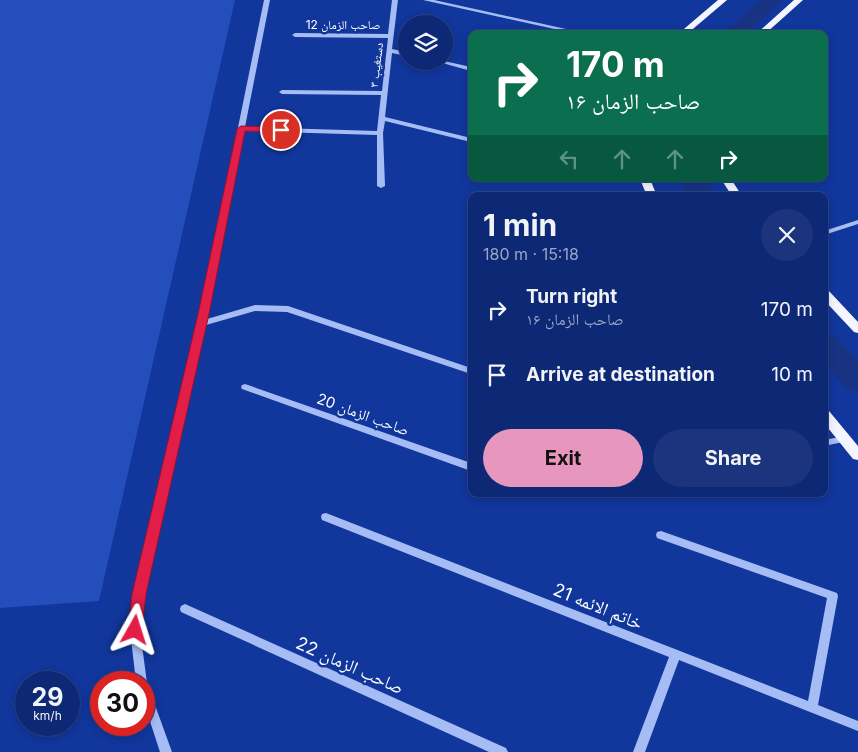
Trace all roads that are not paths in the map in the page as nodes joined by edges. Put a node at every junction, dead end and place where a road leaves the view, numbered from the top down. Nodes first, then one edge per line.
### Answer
1 (267, 0) edge
2 (395, 0) edge
3 (426, 0) edge
4 (723, 0) edge
5 (799, 0) edge
6 (567, 30) edge
7 (687, 30) edge
8 (765, 30) edge
9 (295, 35) dead end
10 (391, 36) junction
11 (389, 50) junction
12 (398, 52) edge
13 (453, 65) edge
14 (468, 68) edge
15 (282, 92) dead end
16 (384, 93) junction
17 (381, 118) junction
18 (241, 129) junction
19 (380, 133) junction
20 (468, 139) edge
21 (381, 186) dead end
22 (858, 222) edge
23 (828, 232) edge
24 (828, 297) edge
25 (201, 324) junction
26 (858, 329) edge
27 (468, 370) edge
28 (245, 387) dead end
29 (828, 419) edge
30 (845, 439) junction
31 (828, 441) edge
32 (858, 455) edge
33 (468, 466) edge
34 (326, 517) dead end
35 (661, 535) dead end
36 (185, 609) dead end
37 (675, 655) junction
38 (141, 671) edge
39 (812, 708) junction
40 (155, 720) edge
41 (858, 726) edge
42 (166, 752) edge
43 (502, 752) edge
44 (639, 752) edge

1 - 18 street
2 - 10 street, دستغیب ۳
3 - 6 street
4 - 7 main road
5 - 8 main road
9 - 10 street, صاحب الزمان 12
10 - 11 street, دستغیب ۳
11 - 12 street
11 - 16 street, دستغیب ۳
13 - 14 street
15 - 16 street
16 - 17 street, دستغیب ۳
17 - 19 street, دستغیب ۳
17 - 20 street
18 - 19 street
18 - 25 street
19 - 21 street
22 - 23 street
24 - 26 main road
25 - 27 street
25 - 38 street
28 - 33 street, صاحب الزمان 20
29 - 30 main road
30 - 31 street
30 - 32 main road
34 - 37 street, خاتم الائمه 21
35 - 39 street
36 - 43 street, صاحب الزمان 22
37 - 39 street, خاتم الائمه 21
37 - 44 street
39 - 41 street, خاتم الائمه 21
40 - 42 street

